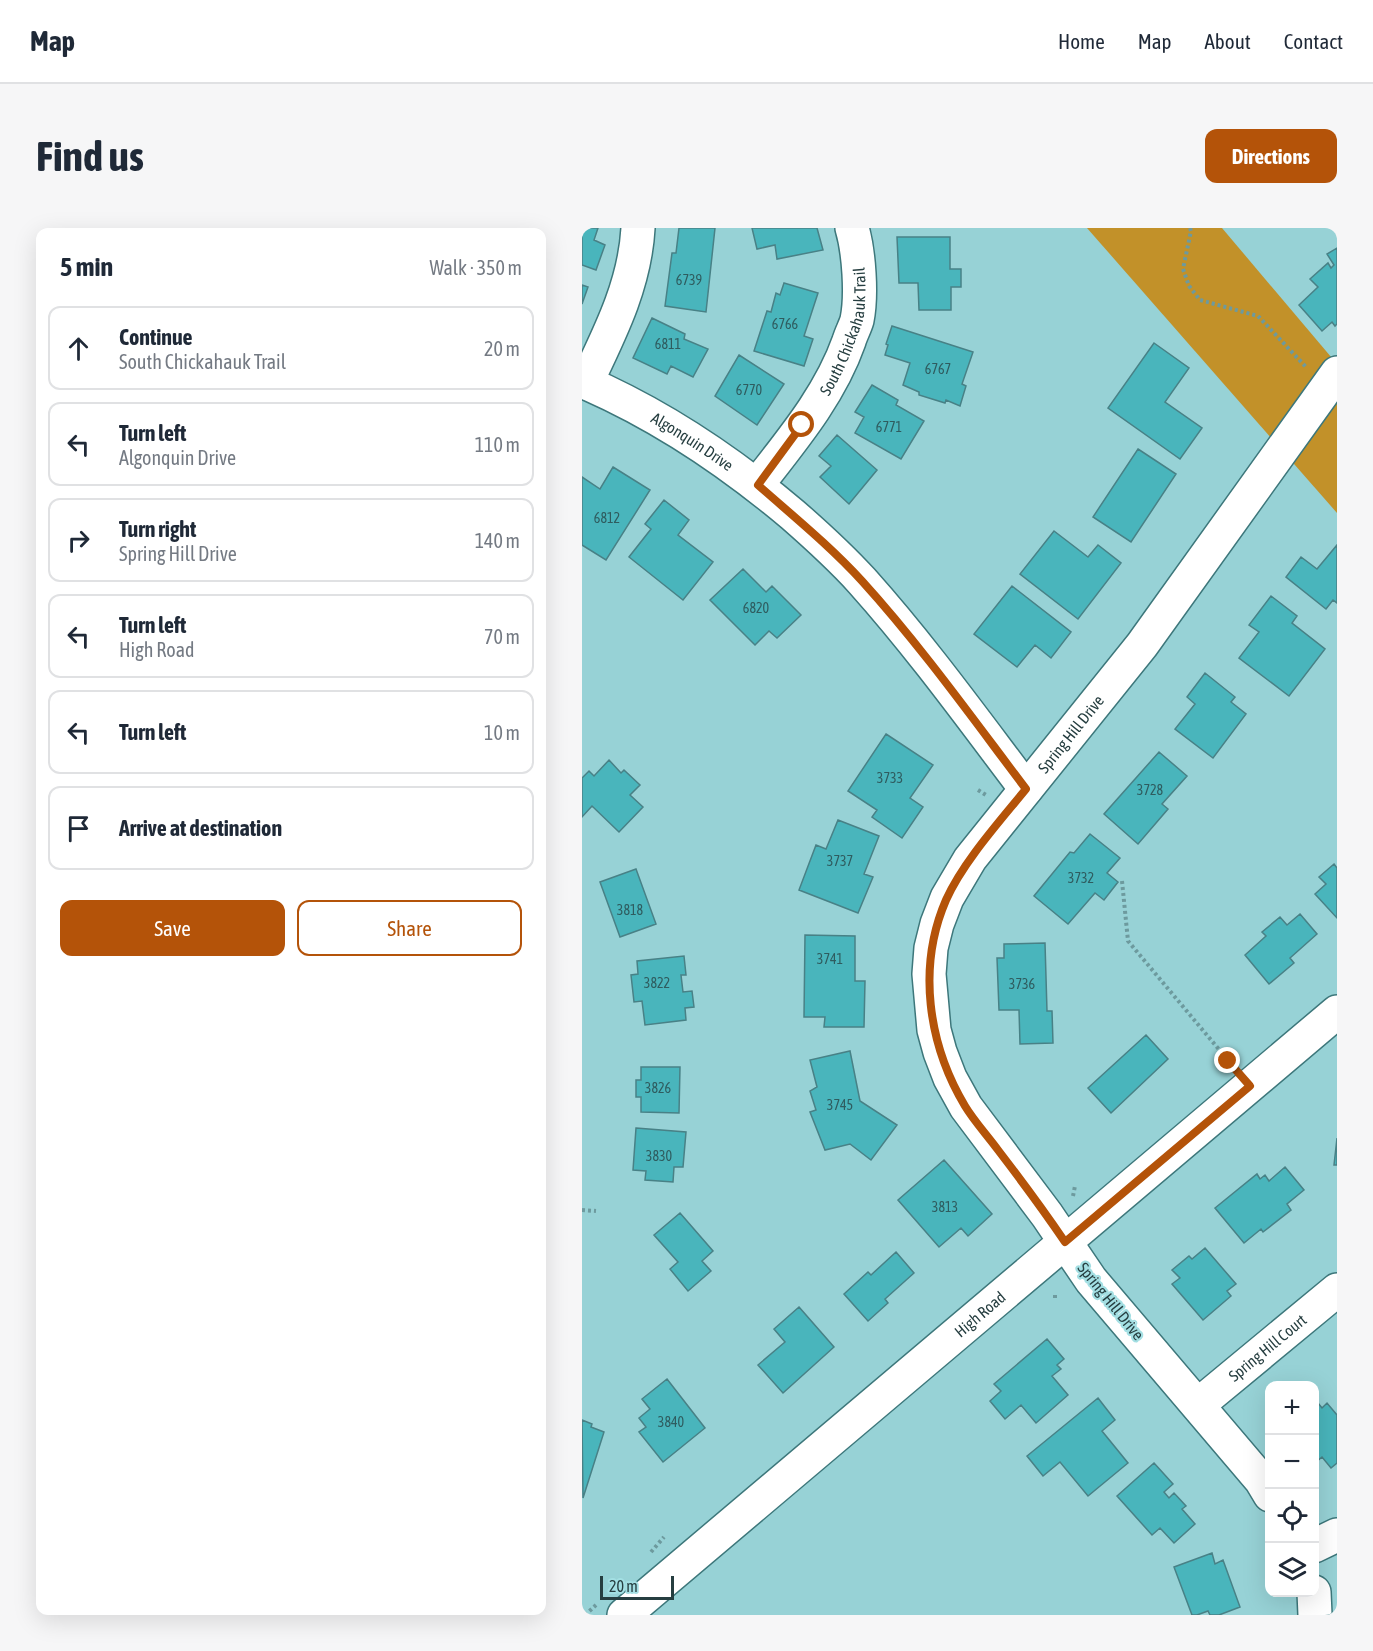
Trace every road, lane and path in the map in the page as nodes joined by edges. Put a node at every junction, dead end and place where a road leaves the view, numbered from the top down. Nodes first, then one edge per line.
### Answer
1 (638, 228) edge
2 (852, 228) edge
3 (1190, 228) edge
4 (1321, 370) edge
5 (584, 382) edge
6 (758, 485) junction
7 (1026, 789) junction
8 (1122, 881) dead end
9 (1337, 1012) edge
10 (1250, 1086) junction
11 (1075, 1186) dead end
12 (1073, 1196) dead end
13 (582, 1210) edge
14 (596, 1211) dead end
15 (1065, 1242) junction
16 (1337, 1290) edge
17 (1055, 1292) dead end
18 (1055, 1298) dead end
19 (1198, 1405) junction
20 (1266, 1489) edge
21 (1337, 1535) edge
22 (1319, 1544) edge
23 (1314, 1597) edge
24 (624, 1615) edge
25 (1315, 1615) edge

1 - 5 street
2 - 6 street, South Chickahauk Trail
3 - 4 path
4 - 7 street, Spring Hill Drive
5 - 6 street, Algonquin Drive
6 - 7 street, Algonquin Drive
7 - 15 street, Spring Hill Drive
8 - 10 path
9 - 10 street, High Road
10 - 15 street, High Road
11 - 12 path
13 - 14 path
15 - 19 street, Spring Hill Drive
15 - 24 street, High Road
16 - 19 street, Spring Hill Court
17 - 18 path
19 - 20 street, Spring Hill Drive
21 - 22 street
23 - 25 street

